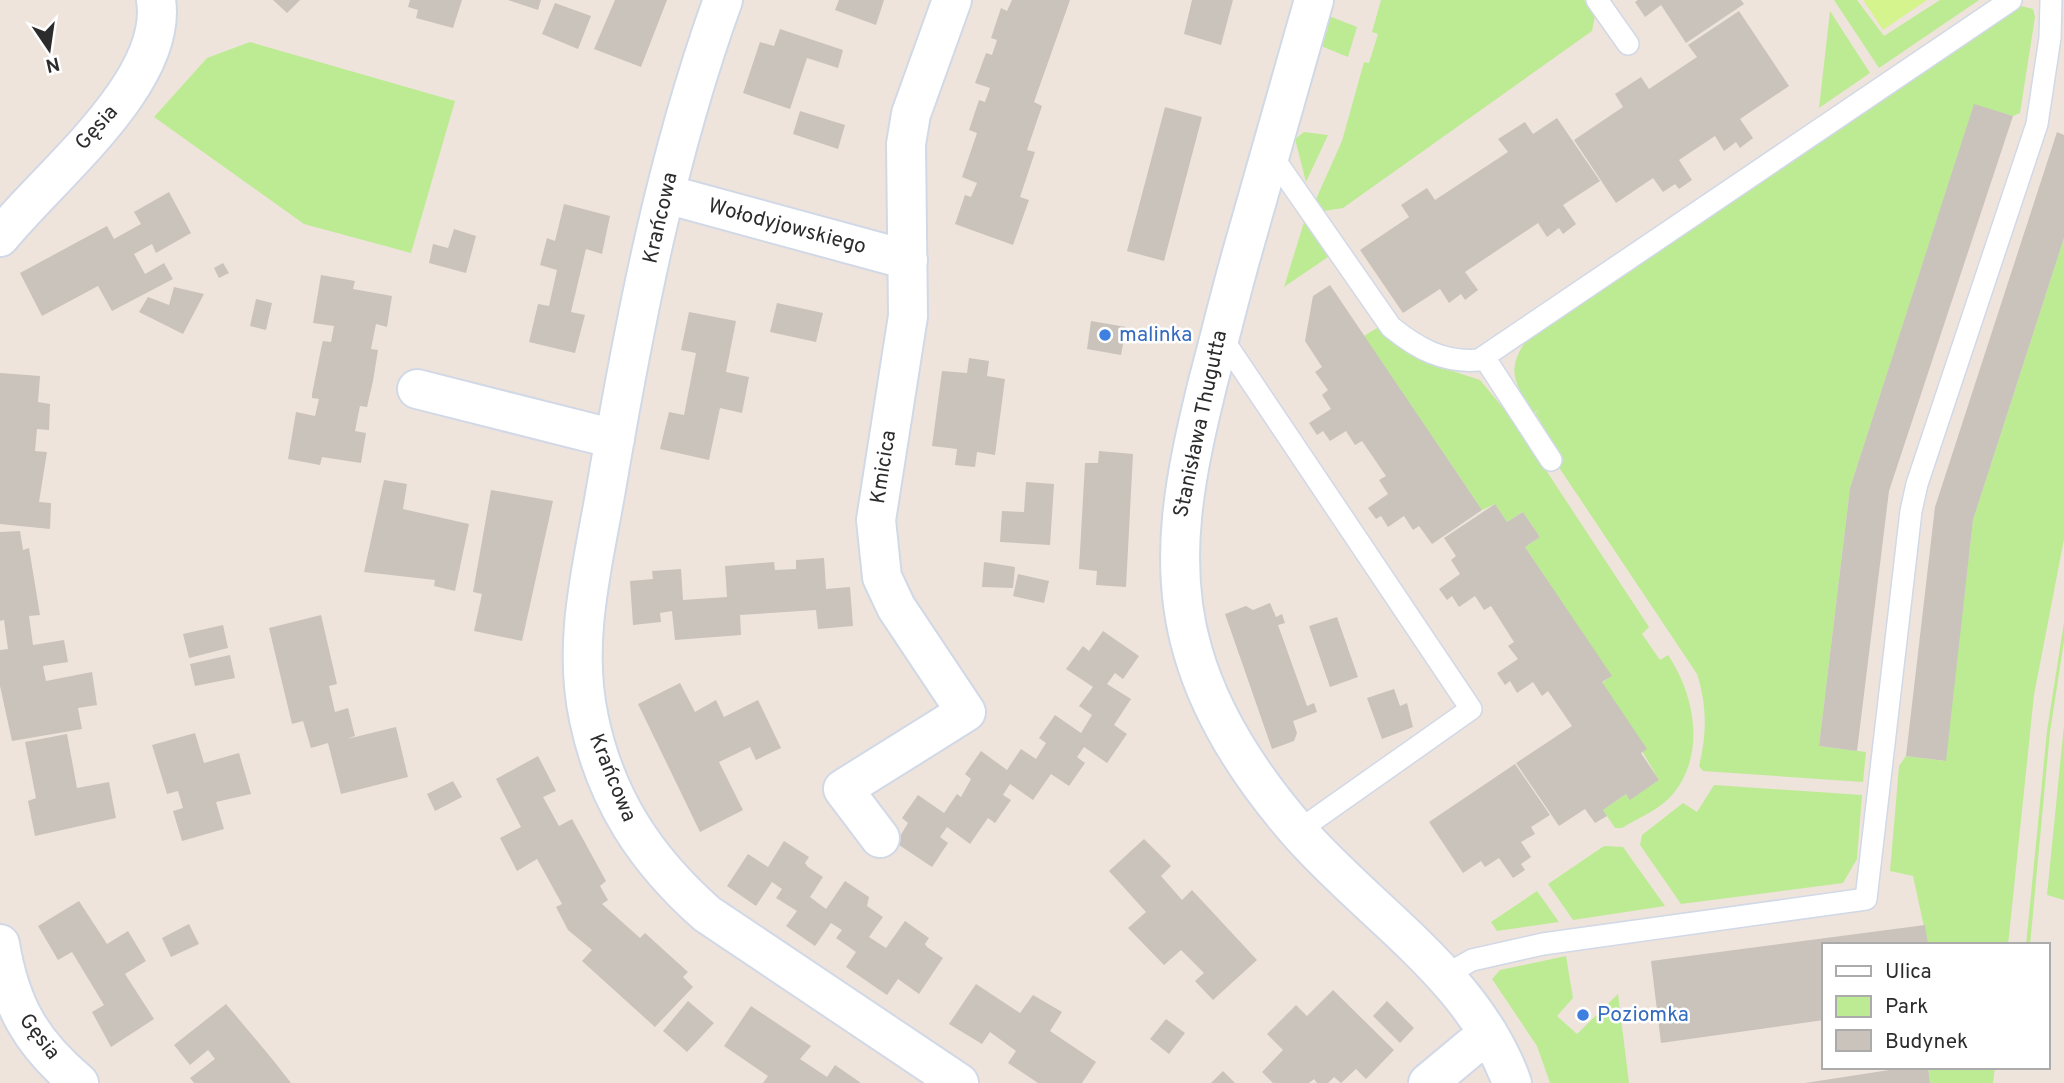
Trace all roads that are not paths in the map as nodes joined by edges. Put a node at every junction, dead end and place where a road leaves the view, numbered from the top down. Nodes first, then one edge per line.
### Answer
1 (156, 0) edge
2 (723, 0) edge
3 (952, 0) edge
4 (1314, 0) edge
5 (1597, 0) edge
6 (2011, 0) edge
7 (2051, 0) edge
8 (1628, 44) dead end
9 (1270, 153) junction
10 (666, 194) junction
11 (0, 237) edge
12 (908, 260) junction
13 (1220, 335) junction
14 (1484, 357) junction
15 (417, 389) dead end
16 (615, 439) junction
17 (1551, 460) dead end
18 (1298, 831) junction
19 (880, 838) dead end
20 (0, 944) edge
21 (1444, 976) junction
22 (6, 991) edge
23 (1488, 1033) junction
24 (79, 1083) edge
25 (959, 1083) edge
26 (1429, 1083) edge
27 (1512, 1083) edge

1 - 11 street, Gęsia
2 - 10 street, Krańcowa
3 - 12 street, Kmicica
4 - 9 street, Stanisława Thugutta
5 - 8 lane
6 - 14 lane
7 - 21 lane
9 - 13 street, Stanisława Thugutta
9 - 14 lane
10 - 12 street, Wołodyjowskiego
10 - 16 street, Krańcowa
12 - 19 street, Kmicica
13 - 18 street, Stanisława Thugutta
13 - 18 lane
14 - 17 lane
15 - 16 street
16 - 25 street, Krańcowa
18 - 21 street, Stanisława Thugutta
20 - 22 street, Gęsia
21 - 23 street, Stanisława Thugutta
22 - 24 street, Gęsia
23 - 26 street
23 - 27 street, Stanisława Thugutta

